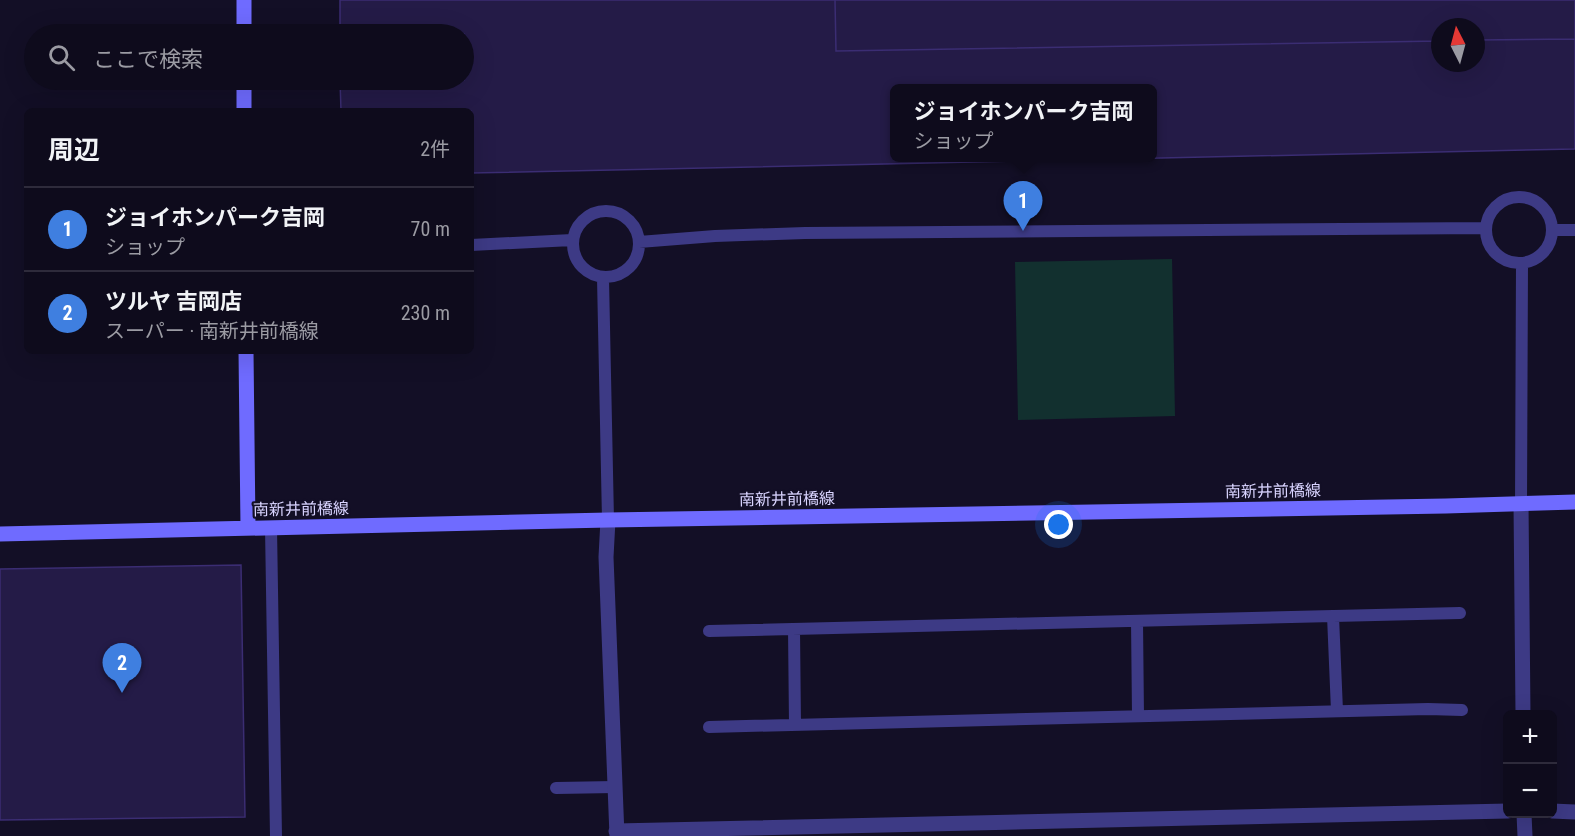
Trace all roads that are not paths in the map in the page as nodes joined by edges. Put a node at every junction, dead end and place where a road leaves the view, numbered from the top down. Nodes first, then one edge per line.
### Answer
1 (244, 0) edge
2 (244, 24) edge
3 (244, 90) edge
4 (244, 108) edge
5 (1486, 228) junction
6 (1552, 230) junction
7 (1575, 230) edge
8 (572, 240) junction
9 (639, 242) junction
10 (474, 245) edge
11 (1522, 263) junction
12 (603, 278) junction
13 (246, 354) edge
14 (1575, 502) edge
15 (1521, 503) junction
16 (608, 520) junction
17 (248, 528) junction
18 (271, 528) junction
19 (0, 534) edge
20 (1460, 613) dead end
21 (1333, 616) junction
22 (1137, 621) junction
23 (794, 629) junction
24 (709, 631) dead end
25 (1462, 710) dead end
26 (1523, 710) edge
27 (1337, 711) junction
28 (1138, 716) junction
29 (795, 725) junction
30 (709, 727) dead end
31 (615, 787) junction
32 (556, 788) dead end
33 (1503, 811) edge
34 (1557, 811) edge
35 (1575, 812) edge
36 (1524, 818) edge
37 (616, 834) edge
38 (276, 836) edge
39 (1525, 836) edge

1 - 2 main road
3 - 4 main road
5 - 6 lane
5 - 9 lane
5 - 11 lane
6 - 7 lane
6 - 11 lane
8 - 9 lane
8 - 10 lane
8 - 12 lane
9 - 12 lane
11 - 15 lane
12 - 16 lane
13 - 17 main road
14 - 15 main road, 南新井前橋線
15 - 16 main road, 南新井前橋線
15 - 26 street
16 - 18 main road, 南新井前橋線
16 - 31 street
17 - 18 main road, 南新井前橋線
17 - 19 main road, 南新井前橋線
18 - 38 lane
20 - 21 lane
21 - 22 lane
21 - 27 lane
22 - 23 lane
22 - 28 lane
23 - 24 lane
23 - 29 lane
25 - 27 lane
27 - 28 lane
28 - 29 lane
29 - 30 lane
31 - 32 lane
31 - 37 street
33 - 37 street
34 - 35 street
36 - 39 street

